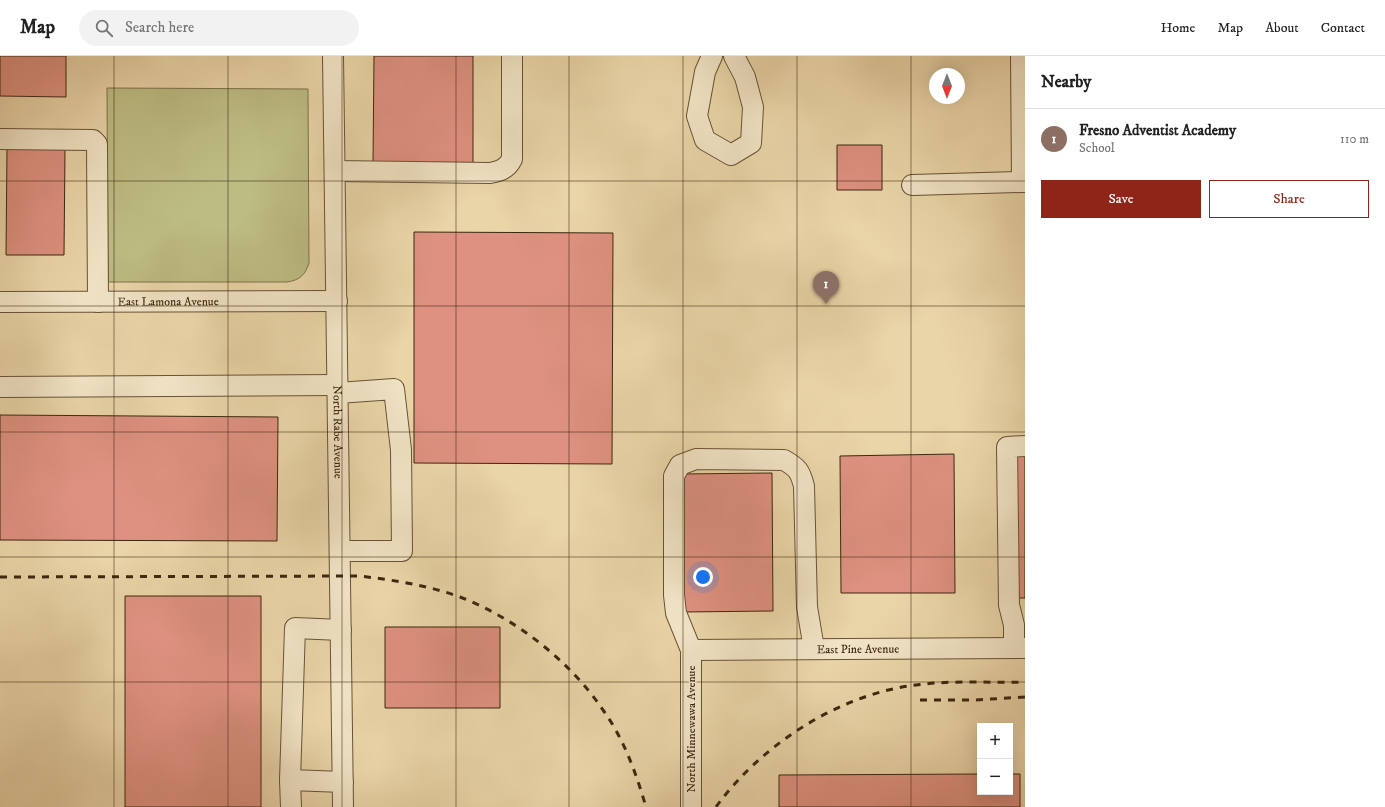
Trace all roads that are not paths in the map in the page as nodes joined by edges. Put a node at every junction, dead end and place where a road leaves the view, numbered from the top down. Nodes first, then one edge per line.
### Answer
1 (333, 56) edge
2 (512, 56) edge
3 (712, 56) edge
4 (734, 56) edge
5 (1021, 56) edge
6 (0, 139) edge
7 (334, 171) junction
8 (1024, 182) edge
9 (912, 185) dead end
10 (337, 301) junction
11 (0, 302) edge
12 (98, 302) junction
13 (0, 387) edge
14 (338, 389) junction
15 (1025, 446) edge
16 (340, 551) junction
17 (1017, 605) edge
18 (341, 630) junction
19 (1019, 648) edge
20 (814, 649) junction
21 (691, 650) junction
22 (290, 780) junction
23 (342, 782) junction
24 (291, 807) edge
25 (343, 807) edge
26 (691, 807) edge

1 - 7 street, North Rabe Avenue
2 - 7 street
3 - 4 street
5 - 8 street
6 - 12 street
7 - 10 street, North Rabe Avenue
8 - 9 street
10 - 12 street, East Lamona Avenue
10 - 14 street, North Rabe Avenue
11 - 12 street, East Lamona Avenue
13 - 14 street
14 - 16 street, North Rabe Avenue
14 - 16 street
15 - 17 street
16 - 18 street, North Rabe Avenue
17 - 19 street
18 - 22 street
18 - 23 street, North Rabe Avenue
19 - 20 street, East Pine Avenue
20 - 21 street, East Pine Avenue
20 - 21 street
21 - 26 street, North Minnewawa Avenue
22 - 23 street
22 - 24 street
23 - 25 street, North Rabe Avenue

